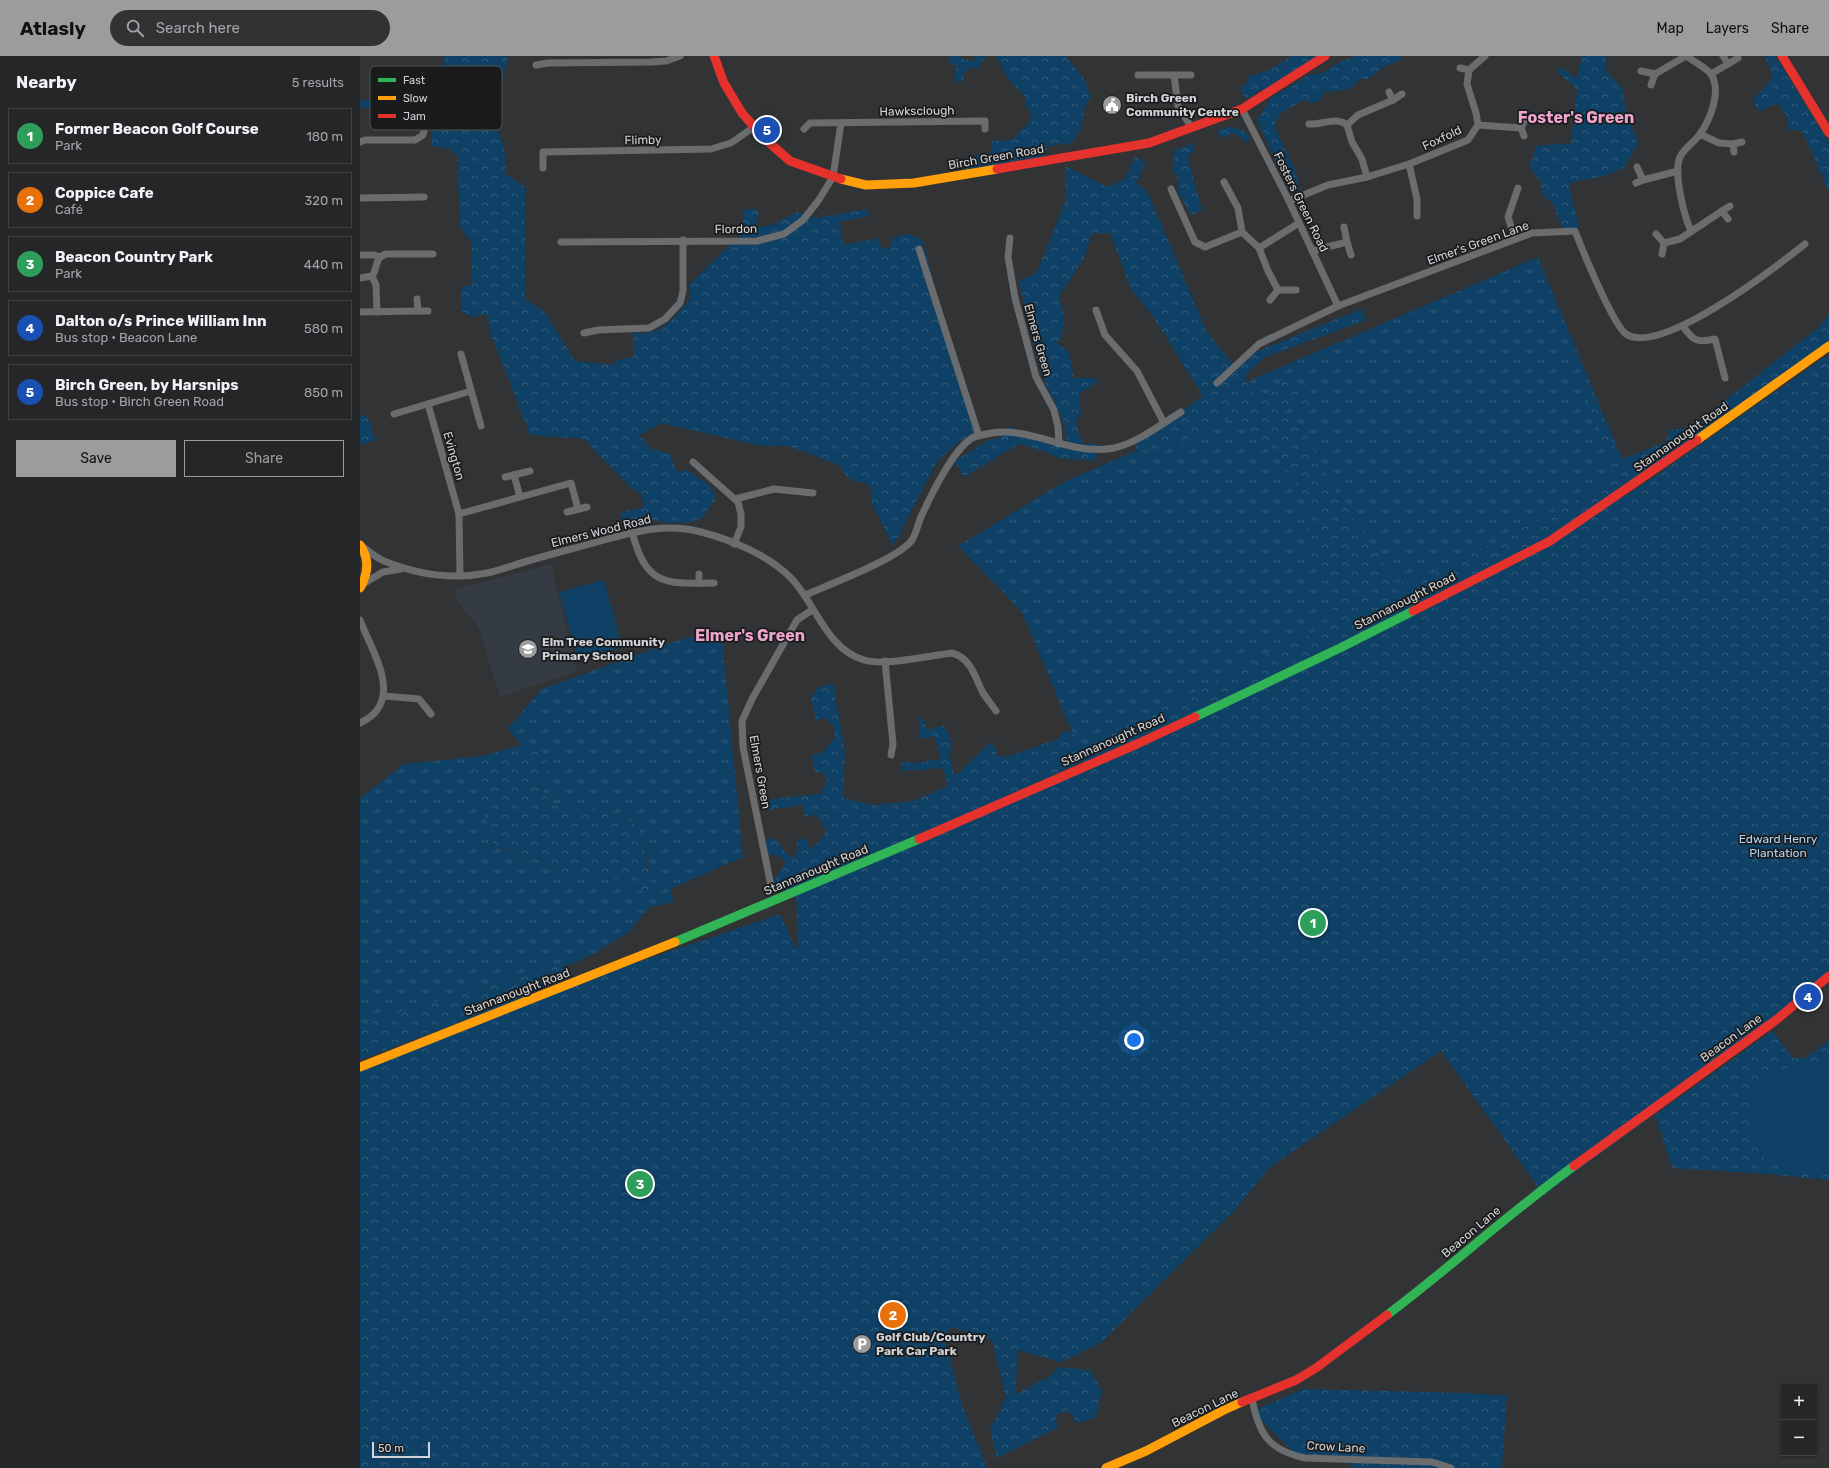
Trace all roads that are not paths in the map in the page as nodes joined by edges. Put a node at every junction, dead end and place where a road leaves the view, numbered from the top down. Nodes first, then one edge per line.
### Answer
1 (680, 56) edge
2 (714, 56) edge
3 (1485, 56) edge
4 (1686, 56) edge
5 (1723, 56) edge
6 (1782, 56) edge
7 (1322, 57) edge
8 (1738, 58) dead end
9 (1728, 64) junction
10 (536, 65) dead end
11 (1460, 68) dead end
12 (1469, 70) junction
13 (1641, 71) dead end
14 (1655, 74) junction
15 (1711, 74) junction
16 (1138, 75) dead end
17 (1174, 75) junction
18 (1191, 76) dead end
19 (1651, 85) dead end
20 (1388, 92) dead end
21 (1402, 94) dead end
22 (1393, 100) junction
23 (1242, 109) junction
24 (841, 123) junction
25 (1309, 124) dead end
26 (1347, 125) junction
27 (1478, 125) junction
28 (754, 127) junction
29 (1191, 127) junction
30 (804, 129) dead end
31 (985, 129) dead end
32 (423, 130) edge
33 (1829, 133) edge
34 (1700, 134) junction
35 (1524, 136) dead end
36 (360, 142) edge
37 (1742, 142) dead end
38 (1733, 144) junction
39 (1734, 152) dead end
40 (1409, 164) junction
41 (543, 168) dead end
42 (1637, 168) dead end
43 (1678, 171) junction
44 (1367, 177) junction
45 (833, 178) junction
46 (1224, 182) dead end
47 (1518, 188) dead end
48 (1171, 189) dead end
49 (424, 197) dead end
50 (360, 198) edge
51 (1289, 201) junction
52 (1730, 206) dead end
53 (1722, 211) junction
54 (1417, 216) dead end
55 (1728, 219) dead end
56 (1299, 223) junction
57 (1344, 227) dead end
58 (1691, 231) junction
59 (1242, 232) junction
60 (1656, 234) dead end
61 (1010, 238) dead end
62 (1515, 239) junction
63 (683, 240) junction
64 (561, 242) dead end
65 (1347, 242) junction
66 (1664, 243) junction
67 (1805, 244) dead end
68 (1259, 248) junction
69 (919, 249) dead end
70 (1312, 251) junction
71 (433, 254) dead end
72 (1662, 254) dead end
73 (360, 255) edge
74 (1351, 255) dead end
75 (380, 257) junction
76 (372, 276) junction
77 (360, 278) edge
78 (1278, 290) junction
79 (1296, 290) dead end
80 (417, 299) dead end
81 (1270, 300) dead end
82 (1338, 306) junction
83 (1096, 310) dead end
84 (418, 311) junction
85 (428, 311) dead end
86 (360, 312) edge
87 (377, 312) junction
88 (1683, 326) junction
89 (584, 333) dead end
90 (1829, 346) edge
91 (461, 354) dead end
92 (1725, 378) dead end
93 (1217, 383) dead end
94 (471, 391) junction
95 (428, 404) junction
96 (1181, 412) dead end
97 (394, 414) dead end
98 (1164, 423) junction
99 (481, 426) dead end
100 (979, 436) junction
101 (1058, 444) junction
102 (693, 462) dead end
103 (530, 471) dead end
104 (514, 475) junction
105 (505, 478) dead end
106 (813, 493) dead end
107 (520, 498) junction
108 (735, 499) junction
109 (587, 507) dead end
110 (578, 509) junction
111 (567, 512) dead end
112 (459, 514) junction
113 (632, 532) junction
114 (734, 544) junction
115 (361, 545) edge
116 (410, 569) junction
117 (699, 574) dead end
118 (460, 576) junction
119 (699, 583) junction
120 (714, 583) dead end
121 (362, 586) edge
122 (805, 595) junction
123 (812, 610) junction
124 (360, 620) edge
125 (364, 641) edge
126 (886, 661) junction
127 (384, 696) junction
128 (996, 710) dead end
129 (431, 714) dead end
130 (360, 723) edge
131 (890, 755) dead end
132 (772, 886) dead end
133 (1829, 976) edge
134 (360, 1067) edge
135 (1252, 1399) junction
136 (1106, 1468) edge
137 (1451, 1468) edge

1 - 10 street
2 - 28 main road, Birch Green Road
3 - 12 street
4 - 14 street
4 - 15 street
5 - 9 street
6 - 33 main road
7 - 23 main road, Birch Green Road
8 - 9 street
9 - 15 street
11 - 12 street
12 - 27 street, Foxfold
13 - 14 street
14 - 19 street
15 - 34 street
16 - 17 street
17 - 18 street
17 - 29 street
20 - 22 street
21 - 22 street
22 - 26 street
23 - 29 main road, Birch Green Road
23 - 51 street, Fosters Green Road
24 - 30 street, Hawksclough
24 - 31 street, Hawksclough
24 - 45 street
25 - 26 street
26 - 44 street
27 - 35 street, Foxfold
27 - 40 street, Foxfold
28 - 41 street, Flimby
28 - 45 main road, Birch Green Road
29 - 45 main road, Birch Green Road
32 - 36 street
34 - 38 street
34 - 43 street
37 - 38 street
38 - 39 street
40 - 44 street, Foxfold
40 - 54 street
42 - 43 street
43 - 58 street
44 - 51 street, Foxfold
45 - 63 street, Flordon
46 - 59 street
47 - 62 street
48 - 59 street
49 - 50 street
51 - 56 street, Fosters Green Road
52 - 53 street
53 - 55 street
53 - 58 street
56 - 68 street
56 - 70 street, Fosters Green Road
57 - 65 street
58 - 66 street
59 - 68 street
60 - 66 street
61 - 101 street, Elmers Green
62 - 82 street, Elmer's Green Lane
62 - 88 street, Elmer's Green Lane
63 - 64 street, Flordon
63 - 89 street
65 - 70 street
65 - 74 street
66 - 72 street
67 - 88 street, Elmer's Green Lane
68 - 78 street
69 - 100 street
70 - 82 street, Fosters Green Road
71 - 75 street
73 - 75 street
75 - 76 street
76 - 77 street
76 - 87 street
78 - 79 street
78 - 81 street
80 - 84 street
82 - 93 street, Elmer's Green Lane
83 - 98 street
84 - 85 street
84 - 87 street
86 - 87 street
88 - 92 street
90 - 134 main road, Stannanought Road
91 - 94 street
94 - 95 street
94 - 99 street
95 - 97 street
95 - 112 street, Evington
96 - 98 street
98 - 101 street
100 - 101 street
100 - 122 street
102 - 108 street
103 - 104 street
104 - 105 street
104 - 107 street
106 - 108 street
107 - 110 street
107 - 112 street
108 - 114 street
109 - 110 street
110 - 111 street
112 - 118 street, Evington
113 - 114 street, Elmers Wood Road
113 - 118 street, Elmers Wood Road
113 - 119 street
114 - 122 street, Elmers Wood Road
115 - 116 street, Elmers Wood Road
115 - 121 main road
116 - 118 street, Elmers Wood Road
116 - 121 street, Elmers Wood Road
117 - 119 street
119 - 120 street
122 - 123 street
123 - 126 street
123 - 132 street, Elmers Green
124 - 125 street
125 - 127 street
126 - 128 street
126 - 131 street
127 - 129 street
127 - 130 street
133 - 135 main road, Beacon Lane
135 - 136 main road, Beacon Lane
135 - 137 street, Crow Lane

